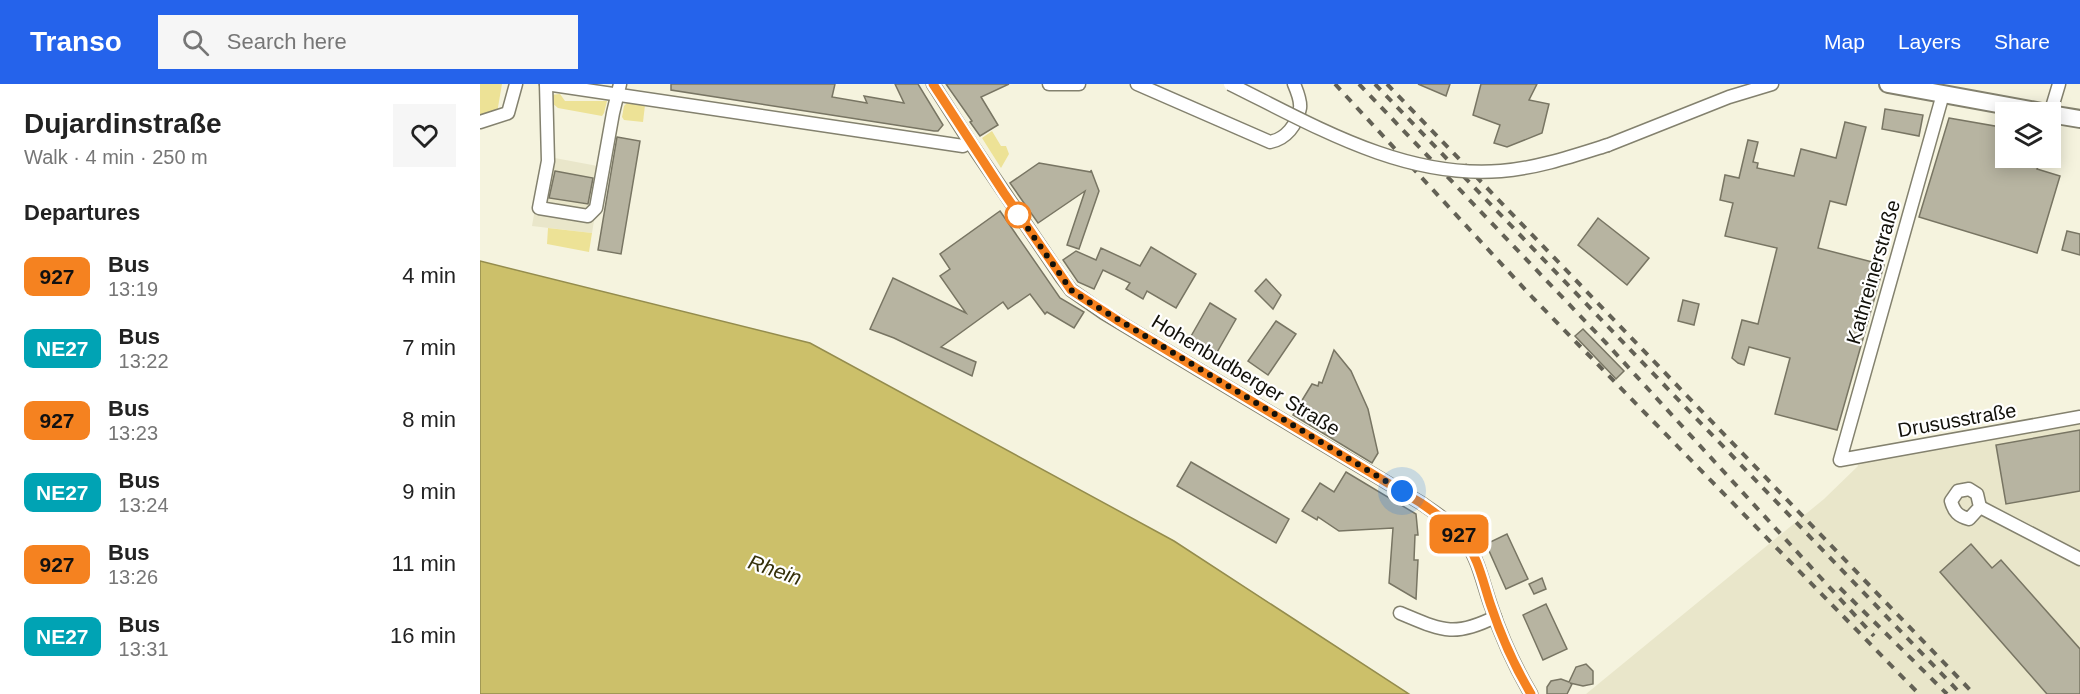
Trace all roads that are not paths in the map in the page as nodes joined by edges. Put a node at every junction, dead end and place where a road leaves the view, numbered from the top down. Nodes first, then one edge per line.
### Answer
1 (516, 84) edge
2 (546, 84) edge
3 (933, 84) edge
4 (1049, 84) edge
5 (1080, 84) edge
6 (1137, 84) edge
7 (1230, 84) edge
8 (1294, 84) edge
9 (1734, 84) edge
10 (1772, 84) edge
11 (2059, 84) edge
12 (1895, 85) edge
13 (618, 89) edge
14 (1943, 94) junction
15 (1729, 97) junction
16 (2054, 102) edge
17 (1995, 103) edge
18 (2061, 116) edge
19 (2080, 119) edge
20 (480, 122) edge
21 (970, 142) junction
22 (2080, 417) edge
23 (1840, 460) joint
24 (1980, 507) dead end
25 (2080, 559) edge
26 (1400, 613) dead end
27 (1495, 617) junction
28 (1531, 694) edge

1 - 20 street
2 - 13 street
2 - 13 street
3 - 21 street, Hohenbudberger Straße
4 - 5 street
6 - 8 street
7 - 15 street, bridge
9 - 15 street
10 - 15 street
11 - 16 street
12 - 14 main road
13 - 21 street
14 - 17 main road
14 - 23 street, Kathreinerstraße
18 - 19 main road
21 - 27 street, Hohenbudberger Straße
22 - 23 street, Drususstraße
24 - 25 street
26 - 27 street
27 - 28 street, Hohenbudberger Straße

